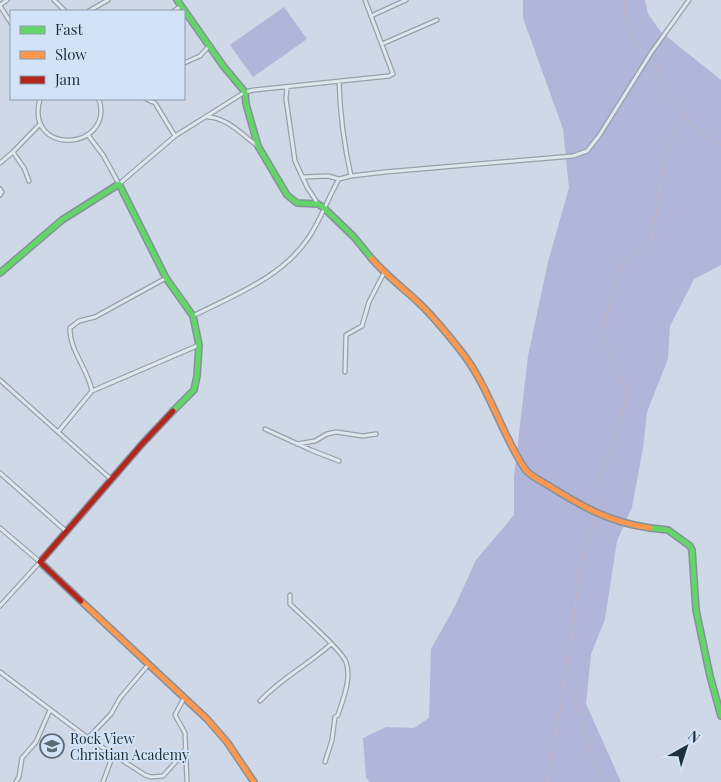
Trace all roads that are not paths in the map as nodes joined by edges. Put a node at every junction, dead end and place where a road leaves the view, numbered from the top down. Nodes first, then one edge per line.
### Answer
1 (7, 0) edge
2 (54, 0) edge
3 (108, 0) edge
4 (177, 0) edge
5 (365, 0) edge
6 (406, 0) edge
7 (689, 0) edge
8 (0, 6) edge
9 (181, 6) junction
10 (64, 10) edge
11 (91, 10) edge
12 (175, 10) edge
13 (184, 10) edge
14 (185, 11) edge
15 (371, 16) junction
16 (437, 20) dead end
17 (10, 21) edge
18 (382, 44) junction
19 (210, 45) junction
20 (185, 63) edge
21 (339, 81) junction
22 (287, 87) junction
23 (245, 92) junction
24 (40, 100) edge
25 (99, 100) edge
26 (148, 100) edge
27 (208, 117) junction
28 (40, 124) junction
29 (88, 135) junction
30 (175, 136) junction
31 (258, 146) junction
32 (13, 152) junction
33 (0, 163) edge
34 (351, 176) junction
35 (302, 177) junction
36 (339, 179) junction
37 (29, 181) dead end
38 (119, 184) junction
39 (0, 189) edge
40 (0, 195) edge
41 (318, 204) junction
42 (324, 208) junction
43 (0, 273) edge
44 (384, 273) junction
45 (166, 278) junction
46 (193, 316) junction
47 (199, 345) junction
48 (345, 372) dead end
49 (0, 380) edge
50 (92, 391) junction
51 (266, 429) dead end
52 (58, 432) junction
53 (376, 434) dead end
54 (297, 444) junction
55 (339, 461) dead end
56 (0, 473) edge
57 (112, 480) junction
58 (0, 528) edge
59 (67, 532) junction
60 (40, 562) junction
61 (290, 595) dead end
62 (0, 606) edge
63 (331, 644) junction
64 (148, 665) junction
65 (0, 672) edge
66 (184, 698) junction
67 (260, 701) dead end
68 (50, 710) junction
69 (721, 716) edge
70 (88, 738) junction
71 (186, 749) junction
72 (113, 755) junction
73 (325, 762) dead end
74 (16, 782) edge
75 (103, 782) edge
76 (187, 782) edge
77 (254, 782) edge

1 - 8 street
2 - 10 street
3 - 11 street
4 - 9 street
5 - 15 street
6 - 15 street
7 - 34 street
8 - 17 street
9 - 12 street
9 - 13 street
14 - 19 street
15 - 18 street
16 - 18 street
18 - 21 street
19 - 20 street
19 - 23 street
21 - 22 street
21 - 34 street
22 - 23 street
22 - 35 street
23 - 27 street
23 - 31 street
24 - 28 street
25 - 29 street
26 - 30 street
27 - 30 street
27 - 31 street
28 - 29 street
28 - 32 street
29 - 38 street
30 - 38 street
31 - 41 street
32 - 33 street
32 - 37 street
34 - 36 street
35 - 36 street
35 - 41 street
36 - 42 street
38 - 43 street
38 - 45 street
39 - 40 street
41 - 42 street
42 - 44 street
42 - 46 street
44 - 48 street
44 - 69 street
45 - 46 street
45 - 50 street
46 - 47 street
47 - 50 street
47 - 57 street
49 - 52 street
50 - 52 street
51 - 54 street
52 - 57 street
53 - 54 street
54 - 55 street
56 - 59 street
57 - 59 street
58 - 60 street
59 - 60 street
60 - 62 street
60 - 64 street
61 - 63 street
63 - 67 street
63 - 73 street
64 - 66 street
64 - 70 street
65 - 68 street
66 - 71 street
66 - 77 street
68 - 70 street
68 - 74 street
70 - 72 street
71 - 72 street
71 - 76 street
72 - 75 street

